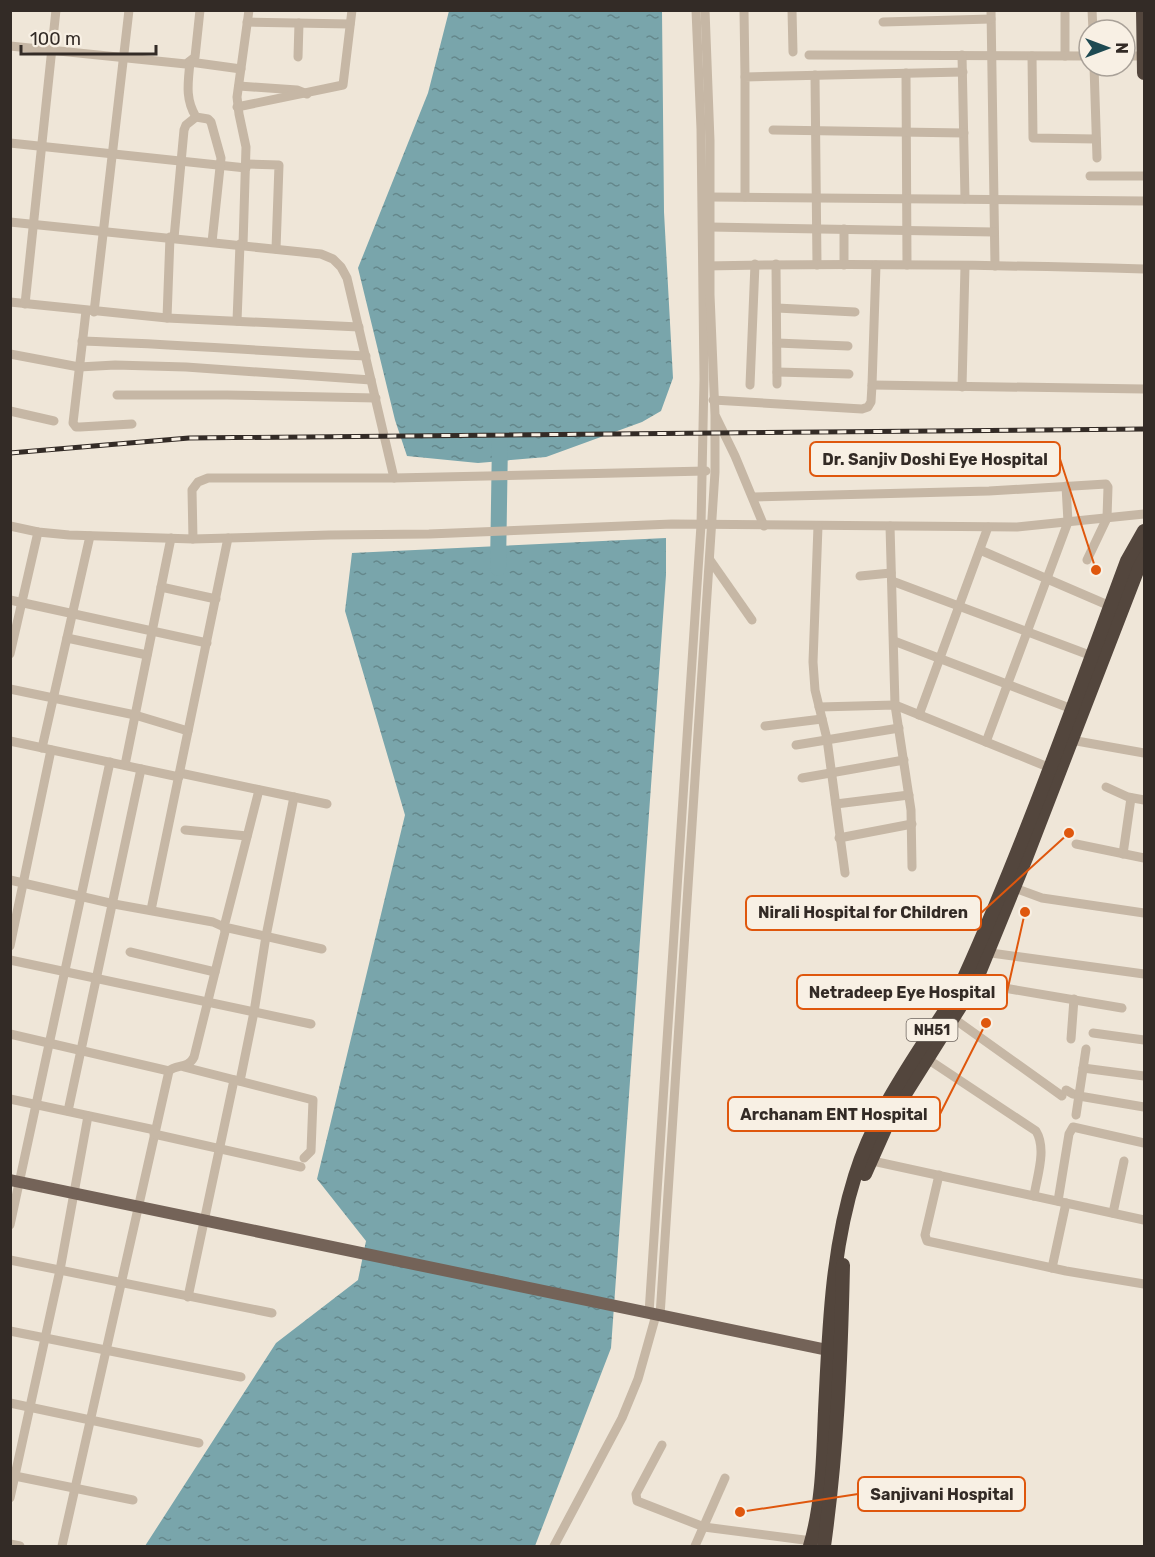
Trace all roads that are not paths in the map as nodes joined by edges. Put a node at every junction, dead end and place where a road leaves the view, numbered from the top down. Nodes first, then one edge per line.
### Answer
1 (56, 10) edge
2 (129, 10) edge
3 (200, 10) edge
4 (249, 10) edge
5 (352, 10) edge
6 (696, 10) edge
7 (705, 10) edge
8 (744, 10) edge
9 (792, 10) edge
10 (1065, 10) edge
11 (1143, 10) edge
12 (991, 15) edge
13 (247, 21) junction
14 (883, 22) dead end
15 (299, 23) junction
16 (350, 24) junction
17 (10, 46) edge
18 (51, 51) junction
19 (793, 52) dead end
20 (809, 55) dead end
21 (962, 55) junction
22 (992, 56) junction
23 (1032, 56) junction
24 (1065, 56) junction
25 (1077, 56) edge
26 (1144, 56) edge
27 (298, 57) dead end
28 (124, 59) junction
29 (190, 62) junction
30 (241, 69) junction
31 (963, 72) junction
32 (906, 73) junction
33 (1144, 73) edge
34 (815, 75) junction
35 (745, 76) junction
36 (1094, 78) edge
37 (239, 86) junction
38 (307, 94) junction
39 (237, 107) junction
40 (192, 119) junction
41 (773, 130) dead end
42 (816, 130) junction
43 (906, 132) junction
44 (964, 133) junction
45 (1096, 139) junction
46 (10, 143) edge
47 (42, 146) junction
48 (112, 154) junction
49 (1097, 158) dead end
50 (181, 161) junction
51 (221, 165) junction
52 (246, 166) junction
53 (1090, 176) dead end
54 (1144, 176) edge
55 (710, 197) junction
56 (745, 198) junction
57 (816, 198) junction
58 (907, 199) junction
59 (965, 199) junction
60 (994, 200) junction
61 (1144, 201) edge
62 (10, 222) edge
63 (34, 224) junction
64 (711, 227) junction
65 (817, 229) junction
66 (844, 229) junction
67 (907, 230) junction
68 (103, 231) junction
69 (994, 232) junction
70 (172, 238) junction
71 (212, 242) junction
72 (242, 244) junction
73 (276, 249) junction
74 (755, 264) junction
75 (776, 264) junction
76 (817, 265) junction
77 (844, 265) junction
78 (876, 265) junction
79 (907, 265) junction
80 (707, 266) junction
81 (965, 266) junction
82 (995, 266) junction
83 (1144, 269) edge
84 (10, 302) edge
85 (25, 304) junction
86 (777, 308) junction
87 (90, 311) junction
88 (855, 312) dead end
89 (167, 318) junction
90 (237, 321) junction
91 (359, 327) junction
92 (82, 341) junction
93 (777, 344) junction
94 (848, 346) dead end
95 (11, 356) edge
96 (366, 356) junction
97 (79, 367) junction
98 (777, 372) junction
99 (849, 374) dead end
100 (371, 380) junction
101 (777, 384) dead end
102 (750, 385) dead end
103 (872, 385) junction
104 (962, 387) junction
105 (1144, 389) edge
106 (704, 394) junction
107 (117, 395) dead end
108 (375, 398) junction
109 (713, 400) junction
110 (10, 411) edge
111 (715, 415) junction
112 (54, 421) dead end
113 (132, 424) dead end
114 (702, 471) junction
115 (715, 472) junction
116 (394, 478) junction
117 (1066, 486) junction
118 (753, 497) junction
119 (1144, 514) edge
120 (1107, 518) junction
121 (1068, 522) junction
122 (701, 525) junction
123 (10, 526) edge
124 (712, 526) junction
125 (764, 526) junction
126 (818, 526) junction
127 (890, 526) junction
128 (988, 527) junction
129 (38, 532) junction
130 (90, 536) junction
131 (171, 538) junction
132 (228, 538) junction
133 (193, 539) junction
134 (1144, 539) edge
135 (980, 550) junction
136 (710, 560) junction
137 (1087, 560) dead end
138 (860, 576) dead end
139 (892, 577) junction
140 (1047, 579) junction
141 (161, 587) junction
142 (216, 599) junction
143 (10, 600) edge
144 (22, 603) junction
145 (959, 605) junction
146 (1110, 606) junction
147 (72, 614) junction
148 (752, 620) dead end
149 (152, 631) junction
150 (1027, 631) junction
151 (67, 638) junction
152 (894, 641) junction
153 (207, 643) junction
154 (10, 654) edge
155 (147, 655) junction
156 (1092, 656) junction
157 (939, 659) junction
158 (1007, 684) junction
159 (10, 689) edge
160 (54, 698) junction
161 (895, 705) junction
162 (819, 708) junction
163 (1072, 709) junction
164 (135, 715) junction
165 (919, 715) junction
166 (822, 719) junction
167 (765, 726) dead end
168 (899, 728) junction
169 (189, 731) junction
170 (687, 738) junction
171 (698, 738) junction
172 (826, 739) junction
173 (1071, 740) junction
174 (10, 741) edge
175 (986, 742) junction
176 (796, 745) dead end
177 (47, 749) junction
178 (1144, 753) edge
179 (904, 760) junction
180 (110, 762) junction
181 (125, 765) junction
182 (141, 769) junction
183 (1054, 770) junction
184 (832, 772) junction
185 (179, 775) junction
186 (802, 778) dead end
187 (1106, 787) dead end
188 (259, 789) junction
189 (909, 795) junction
190 (294, 797) junction
191 (1131, 798) junction
192 (1144, 800) edge
193 (327, 804) dead end
194 (836, 804) junction
195 (912, 824) junction
196 (185, 830) dead end
197 (247, 836) junction
198 (840, 838) junction
199 (1077, 844) dead end
200 (1123, 854) junction
201 (1144, 858) edge
202 (912, 867) dead end
203 (845, 873) dead end
204 (10, 880) edge
205 (24, 883) junction
206 (1009, 886) junction
207 (82, 896) junction
208 (114, 904) junction
209 (151, 910) junction
210 (1144, 913) edge
211 (224, 927) junction
212 (266, 936) junction
213 (10, 946) edge
214 (322, 949) dead end
215 (130, 952) dead end
216 (982, 952) junction
217 (10, 960) edge
218 (66, 972) junction
219 (215, 972) junction
220 (1144, 974) edge
221 (96, 978) junction
222 (975, 982) junction
223 (1074, 999) junction
224 (208, 1002) junction
225 (1122, 1008) dead end
226 (254, 1012) junction
227 (953, 1018) junction
228 (311, 1024) dead end
229 (1093, 1033) dead end
230 (10, 1034) edge
231 (1071, 1039) dead end
232 (1144, 1040) edge
233 (50, 1043) junction
234 (1086, 1049) dead end
235 (81, 1050) junction
236 (926, 1058) junction
237 (184, 1067) junction
238 (1083, 1068) junction
239 (169, 1071) junction
240 (1144, 1076) edge
241 (237, 1081) junction
242 (1079, 1096) junction
243 (10, 1099) edge
244 (37, 1105) junction
245 (1144, 1107) edge
246 (68, 1111) junction
247 (1076, 1115) dead end
248 (88, 1116) junction
249 (155, 1132) junction
250 (1144, 1143) edge
251 (219, 1149) junction
252 (866, 1159) junction
253 (1124, 1161) dead end
254 (939, 1175) junction
255 (15, 1181) edge
256 (72, 1194) junction
257 (1034, 1196) junction
258 (1062, 1202) junction
259 (138, 1207) junction
260 (1113, 1213) junction
261 (1144, 1220) edge
262 (204, 1221) junction
263 (10, 1225) edge
264 (10, 1260) edge
265 (1052, 1268) junction
266 (60, 1270) junction
267 (120, 1283) junction
268 (1144, 1284) edge
269 (188, 1297) junction
270 (272, 1314) dead end
271 (655, 1315) junction
272 (10, 1331) edge
273 (45, 1339) junction
274 (105, 1352) junction
275 (835, 1352) junction
276 (241, 1377) dead end
277 (10, 1403) edge
278 (30, 1407) junction
279 (90, 1420) junction
280 (199, 1443) dead end
281 (662, 1445) dead end
282 (13, 1476) edge
283 (725, 1478) dead end
284 (75, 1489) junction
285 (10, 1498) edge
286 (134, 1500) dead end
287 (704, 1527) junction
288 (10, 1544) edge
289 (815, 1545) edge
290 (20, 1546) edge
291 (63, 1546) edge
292 (554, 1546) edge
293 (695, 1546) edge

1 - 18 street
2 - 28 street
3 - 29 street
4 - 13 street
5 - 16 street
6 - 80 street
7 - 55 street
8 - 35 street
9 - 19 street
10 - 24 street
11 - 26 highway
12 - 14 street
12 - 22 street
13 - 15 street
13 - 30 street
15 - 16 street
15 - 27 street
16 - 38 street
17 - 18 street
18 - 28 street
18 - 47 street
20 - 21 street
21 - 22 street
21 - 31 street
22 - 23 street
22 - 60 street
23 - 24 street
23 - 45 street
24 - 25 street
26 - 33 highway
28 - 29 street
28 - 48 street
29 - 30 street
29 - 40 street
30 - 37 street
31 - 32 street
31 - 44 street
32 - 34 street
32 - 43 street
34 - 35 street
34 - 42 street
35 - 56 street
36 - 45 street
37 - 38 street
37 - 39 street
38 - 39 street
39 - 52 street
40 - 50 street
40 - 51 street
41 - 42 street
42 - 43 street
42 - 57 street
43 - 44 street
43 - 58 street
44 - 59 street
45 - 49 street
46 - 47 street
47 - 48 street
47 - 63 street
48 - 50 street
48 - 68 street
50 - 51 street
50 - 70 street
51 - 52 street
51 - 71 street
52 - 72 street
52 - 73 street
53 - 54 street
55 - 56 street
55 - 64 street
56 - 57 street
57 - 58 street
57 - 65 street
58 - 59 street
58 - 67 street
59 - 60 street
60 - 61 street
60 - 69 street
62 - 63 street
63 - 68 street
63 - 85 street
64 - 65 street
64 - 80 street
65 - 66 street
65 - 76 street
66 - 67 street
66 - 77 street
67 - 69 street
67 - 79 street
68 - 70 street
68 - 87 street
69 - 82 street
70 - 71 street
70 - 89 street
71 - 72 street
72 - 73 street
72 - 90 street
73 - 91 street
74 - 75 street
74 - 80 street
74 - 102 street
75 - 76 street
75 - 86 street
76 - 77 street
77 - 78 street
78 - 79 street
78 - 103 street
79 - 81 street
80 - 106 street
80 - 109 street
81 - 82 street
81 - 104 street
82 - 83 street
84 - 85 street
85 - 87 street
86 - 88 street
86 - 93 street
87 - 89 street
87 - 92 street
89 - 90 street
90 - 91 street
91 - 96 street
92 - 96 street
92 - 97 street
93 - 94 street
93 - 98 street
95 - 97 street
96 - 100 street
97 - 100 street
97 - 113 street
98 - 99 street
98 - 101 street
100 - 108 street
103 - 104 street
103 - 109 street
104 - 105 street
106 - 111 street
106 - 114 street
107 - 108 street
108 - 116 street
109 - 111 street
110 - 112 street
111 - 115 street
111 - 118 street
114 - 115 street
114 - 116 street
114 - 122 street
115 - 124 street
116 - 133 street
117 - 118 street
117 - 120 street
117 - 121 street
118 - 125 street
119 - 120 street
120 - 121 street
120 - 137 street
121 - 128 street
121 - 140 street
122 - 124 street
122 - 132 street
122 - 170 street
123 - 129 street
124 - 125 street
124 - 136 street
125 - 126 street
126 - 127 street
126 - 162 street
127 - 128 street
127 - 139 street
128 - 135 street
129 - 130 street
129 - 144 street
130 - 131 street
130 - 147 street
131 - 133 street
131 - 141 street
132 - 133 street
132 - 142 street
134 - 146 highway, NH51
134 - 173 highway, NH51
135 - 140 street
135 - 145 street
136 - 148 street
136 - 171 street
138 - 139 street
139 - 145 street
139 - 152 street
140 - 146 street
140 - 150 street
141 - 142 street
141 - 149 street
142 - 153 street
143 - 144 street
144 - 147 street
144 - 154 street
145 - 150 street
145 - 157 street
146 - 156 highway, NH51
147 - 149 street
147 - 151 street
149 - 153 street
149 - 155 street
150 - 156 street
150 - 158 street
151 - 155 street
151 - 160 street
152 - 157 street
152 - 161 street
153 - 169 street
155 - 164 street
156 - 163 highway, NH51
157 - 158 street
157 - 165 street
158 - 163 street
158 - 175 street
159 - 160 street
160 - 164 street
160 - 177 street
161 - 162 street
161 - 165 street
161 - 168 street
162 - 166 street
163 - 183 highway, NH51
164 - 169 street
164 - 181 street
165 - 175 street
166 - 167 street
166 - 172 street
168 - 172 street
168 - 179 street
169 - 185 street
170 - 171 street
170 - 271 street
171 - 271 street
172 - 176 street
172 - 184 street
173 - 178 street
173 - 183 highway, NH51
174 - 177 street
175 - 183 street
177 - 180 street
177 - 205 street
179 - 184 street
179 - 189 street
180 - 181 street
180 - 207 street
181 - 182 street
182 - 185 street
182 - 208 street
183 - 206 highway, NH51
184 - 186 street
184 - 194 street
185 - 188 street
185 - 209 street
187 - 191 street
188 - 190 street
188 - 197 street
189 - 194 street
189 - 195 street
190 - 193 street
190 - 212 street
191 - 192 street
191 - 200 street
194 - 198 street
195 - 198 street
195 - 202 street
196 - 197 street
197 - 211 street
198 - 203 street
199 - 200 street
200 - 201 street
204 - 205 street
205 - 207 street
205 - 213 street
206 - 210 street
206 - 216 highway, NH51
207 - 208 street
207 - 218 street
208 - 209 street
208 - 221 street
209 - 211 street
211 - 212 street
211 - 219 street
212 - 214 street
212 - 226 street
215 - 219 street
216 - 220 street
216 - 222 highway, NH51
216 - 252 highway, NH51
217 - 218 street
218 - 221 street
218 - 233 street
219 - 224 street
221 - 224 street
221 - 235 street
222 - 223 street
222 - 227 highway, NH51
223 - 225 street
223 - 231 street
224 - 226 street
224 - 237 street
226 - 228 street
226 - 241 street
227 - 236 highway, NH51
227 - 242 street
229 - 232 street
230 - 233 street
233 - 235 street
233 - 244 street
234 - 238 street
235 - 239 street
235 - 246 street
236 - 252 highway, NH51
236 - 257 street
237 - 239 street
237 - 241 street
238 - 240 street
238 - 242 street
239 - 249 street
241 - 251 street
241 - 251 street
242 - 245 street
242 - 247 street
243 - 244 street
244 - 246 street
244 - 255 street
246 - 248 street
248 - 249 street
248 - 256 street
249 - 251 street
249 - 259 street
250 - 258 street
251 - 262 street
252 - 254 street
252 - 275 highway, NH51
253 - 260 street
254 - 257 street
254 - 265 street
255 - 256 main road
255 - 263 street
256 - 259 main road
256 - 266 street
257 - 258 street
258 - 260 street
258 - 265 street
259 - 262 main road
259 - 267 street
260 - 261 street
262 - 269 street
262 - 271 main road
264 - 266 street
265 - 268 street
266 - 267 street
266 - 273 street
267 - 269 street
267 - 274 street
269 - 270 street
271 - 275 main road
271 - 292 street
272 - 273 street
273 - 274 street
273 - 278 street
274 - 276 street
274 - 279 street
275 - 289 highway, NH51
277 - 278 street
278 - 279 street
278 - 282 street
279 - 280 street
279 - 284 street
281 - 287 street
282 - 284 street
282 - 285 street
283 - 287 street
284 - 286 street
284 - 291 street
287 - 289 street
287 - 293 street
288 - 290 street

